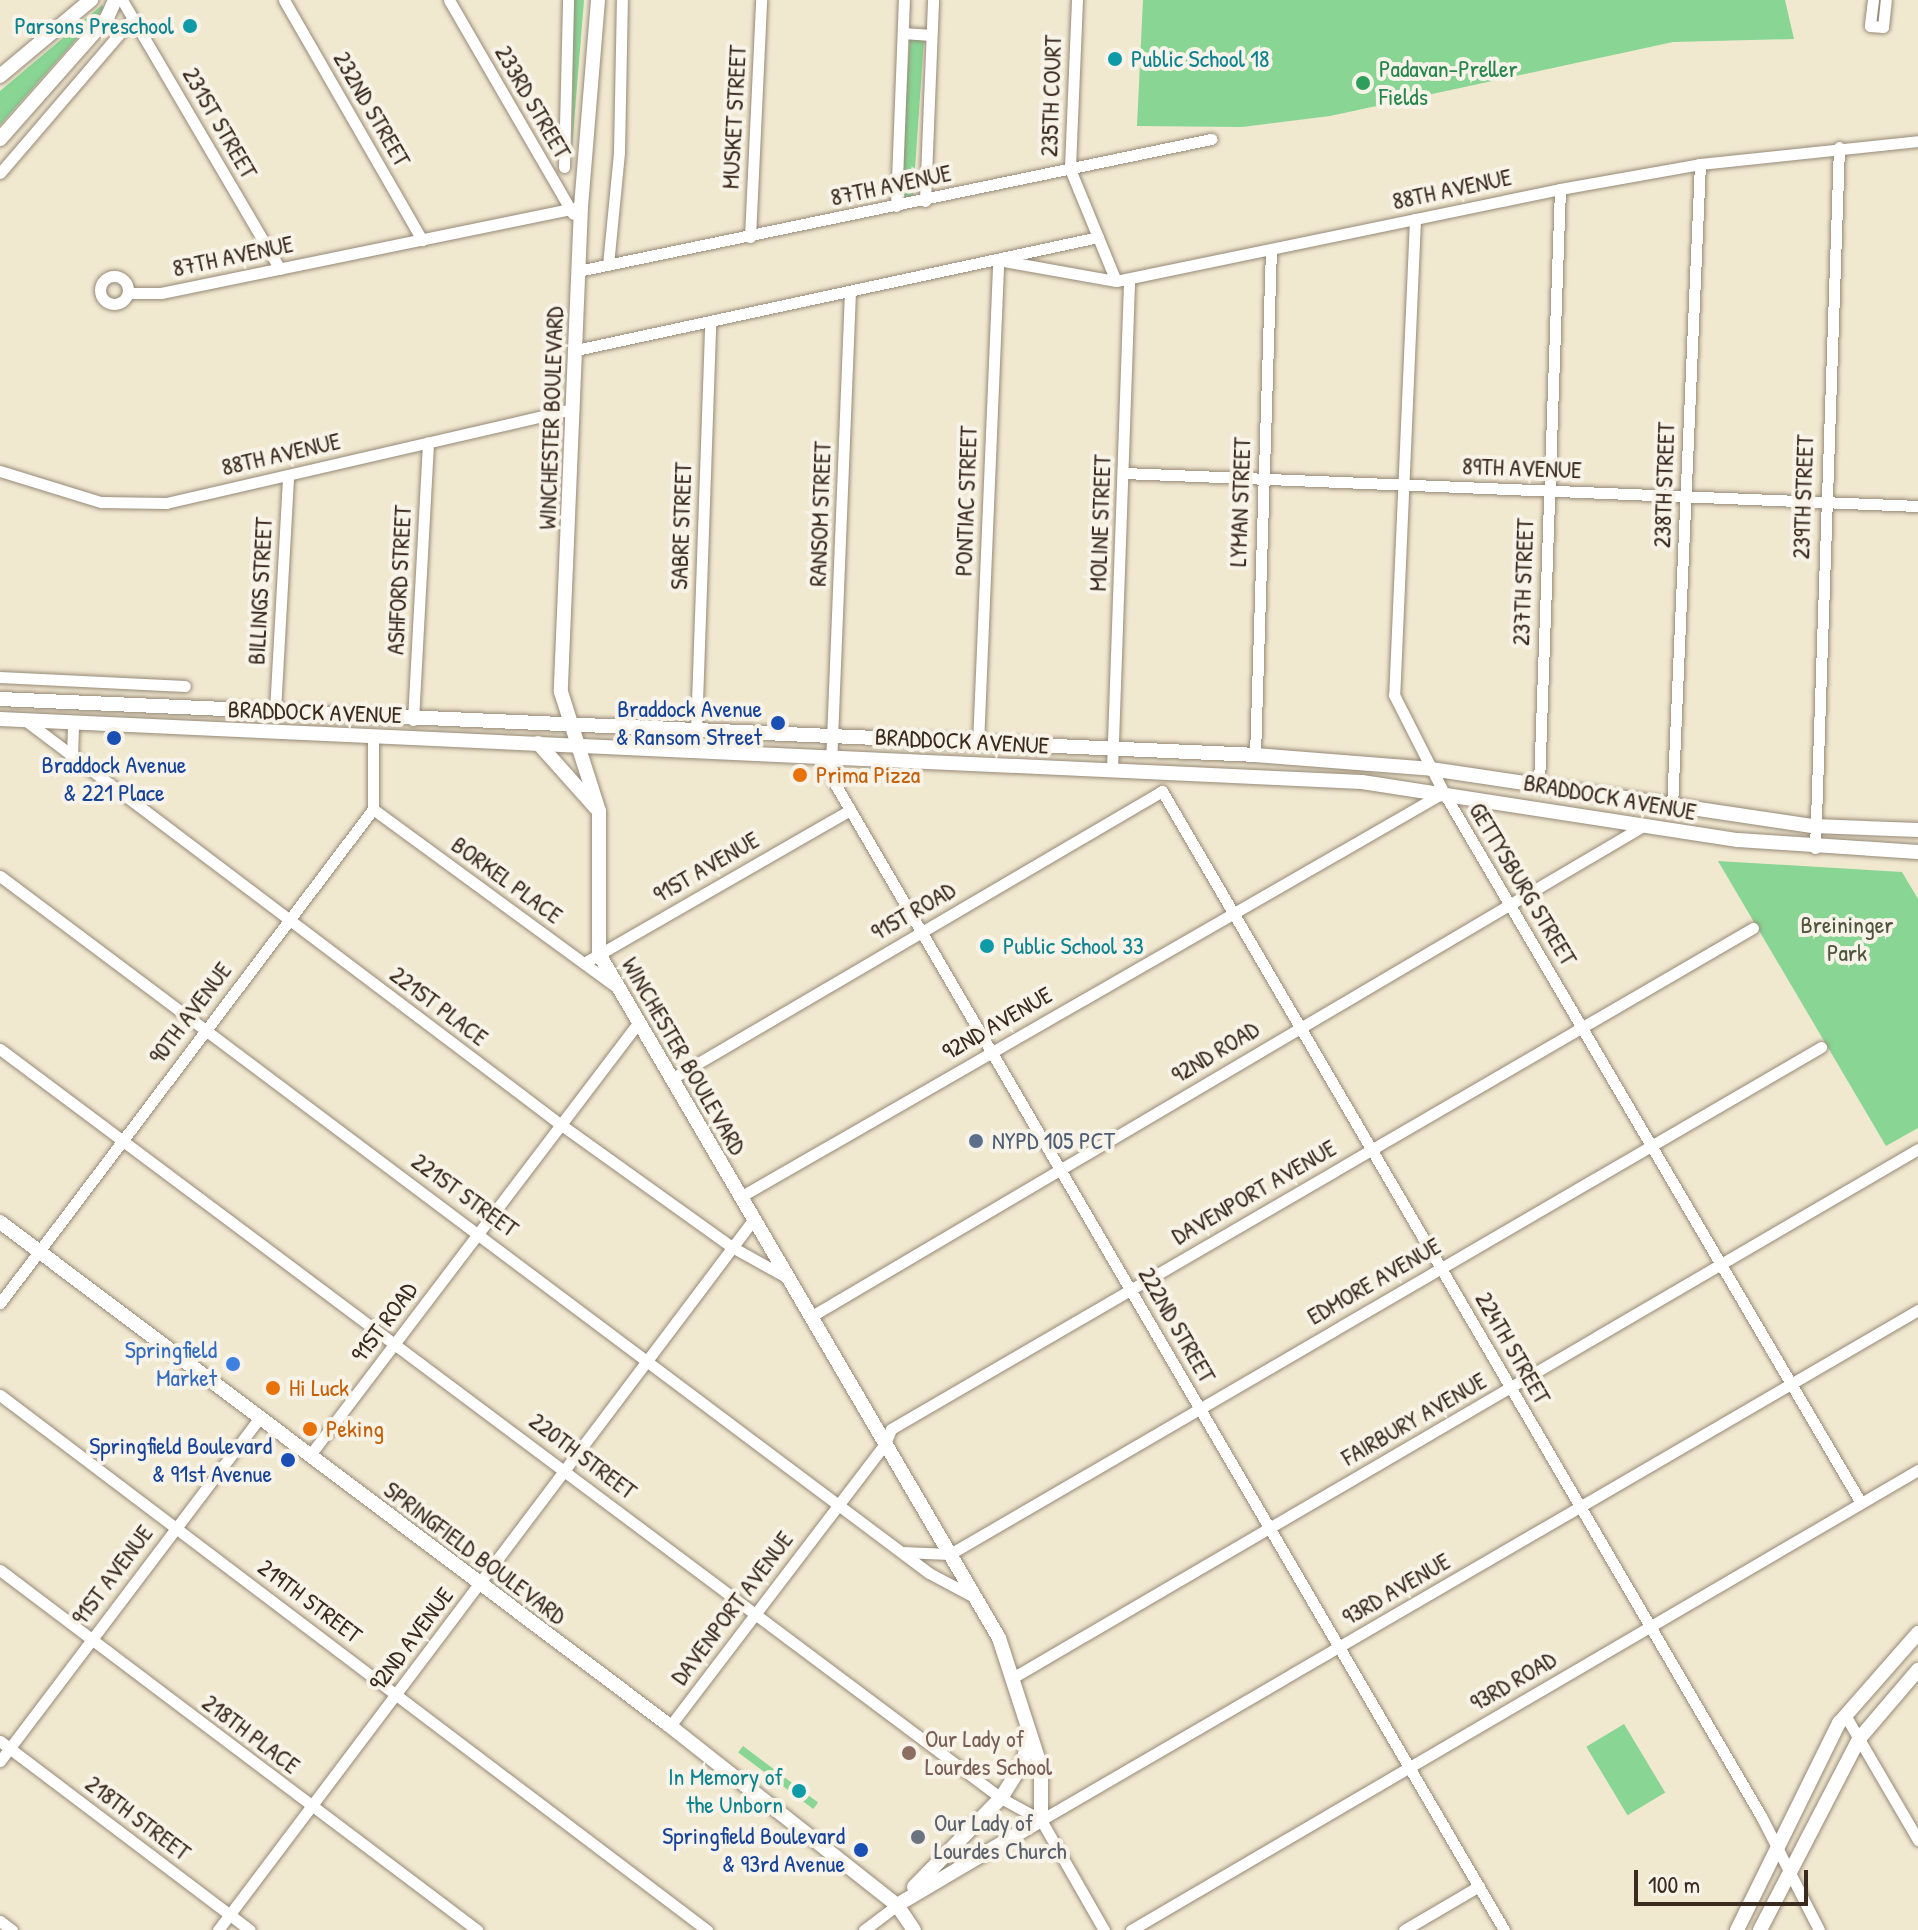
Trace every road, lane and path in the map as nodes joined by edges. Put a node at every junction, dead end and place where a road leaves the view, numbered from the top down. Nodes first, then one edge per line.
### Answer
1 (91, 0) edge
2 (115, 0) edge
3 (122, 0) edge
4 (284, 0) edge
5 (449, 0) edge
6 (568, 0) edge
7 (598, 0) edge
8 (622, 0) edge
9 (761, 0) edge
10 (904, 0) edge
11 (933, 0) edge
12 (1077, 0) edge
13 (1873, 0) edge
14 (1886, 0) edge
15 (133, 18) junction
16 (903, 33) junction
17 (931, 35) junction
18 (0, 76) edge
19 (0, 139) edge
20 (1211, 139) dead end
21 (1918, 141) edge
22 (1839, 147) junction
23 (1700, 164) junction
24 (545, 166) junction
25 (564, 167) junction
26 (583, 167) junction
27 (1070, 169) junction
28 (0, 173) edge
29 (1560, 189) junction
30 (925, 201) junction
31 (896, 206) junction
32 (575, 208) junction
33 (1415, 219) junction
34 (750, 237) junction
35 (1098, 237) junction
36 (422, 240) junction
37 (1271, 250) junction
38 (998, 260) junction
39 (608, 265) junction
40 (280, 269) junction
41 (578, 271) junction
42 (1129, 279) junction
43 (1116, 281) junction
44 (850, 291) junction
45 (128, 293) dead end
46 (710, 321) junction
47 (576, 350) junction
48 (573, 409) junction
49 (428, 442) junction
50 (0, 471) edge
51 (1124, 473) junction
52 (288, 475) junction
53 (1262, 479) junction
54 (1405, 485) junction
55 (1548, 491) junction
56 (1686, 497) junction
57 (1824, 502) junction
58 (1918, 506) edge
59 (0, 677) edge
60 (185, 686) dead end
61 (0, 699) edge
62 (186, 707) junction
63 (275, 711) junction
64 (0, 719) edge
65 (25, 720) junction
66 (413, 720) junction
67 (73, 723) junction
68 (572, 727) junction
69 (185, 729) junction
70 (696, 731) junction
71 (373, 736) junction
72 (833, 737) junction
73 (538, 743) junction
74 (578, 744) junction
75 (978, 744) junction
76 (1112, 750) junction
77 (1255, 755) junction
78 (72, 756) junction
79 (831, 757) junction
80 (1431, 769) junction
81 (1112, 770) junction
82 (1165, 772) junction
83 (1539, 784) junction
84 (1162, 791) junction
85 (1444, 793) junction
86 (1672, 807) junction
87 (373, 809) junction
88 (850, 810) junction
89 (599, 811) junction
90 (1643, 826) junction
91 (1814, 826) junction
92 (1918, 830) edge
93 (1815, 848) junction
94 (1916, 856) edge
95 (0, 876) edge
96 (1510, 904) junction
97 (1232, 911) junction
98 (288, 919) junction
99 (1753, 928) dead end
100 (921, 932) junction
101 (599, 954) junction
102 (584, 963) junction
103 (616, 986) junction
104 (638, 1023) junction
105 (1582, 1026) junction
106 (1300, 1028) junction
107 (205, 1031) junction
108 (1821, 1047) dead end
109 (0, 1049) edge
110 (991, 1051) junction
111 (671, 1079) junction
112 (560, 1124) junction
113 (122, 1141) junction
114 (1652, 1145) junction
115 (1371, 1149) junction
116 (1918, 1149) edge
117 (1060, 1169) junction
118 (740, 1197) junction
119 (753, 1220) junction
120 (0, 1222) edge
121 (479, 1233) junction
122 (732, 1247) junction
123 (40, 1252) junction
124 (1720, 1263) junction
125 (1441, 1268) junction
126 (788, 1278) junction
127 (1131, 1290) junction
128 (0, 1303) edge
129 (1918, 1310) edge
130 (810, 1317) junction
131 (394, 1344) junction
132 (649, 1360) junction
133 (1791, 1384) junction
134 (1511, 1388) junction
135 (0, 1395) edge
136 (1200, 1408) junction
137 (260, 1417) junction
138 (885, 1444) junction
139 (310, 1455) junction
140 (566, 1470) junction
141 (1918, 1470) edge
142 (839, 1503) junction
143 (1861, 1503) junction
144 (1580, 1507) junction
145 (176, 1528) junction
146 (1270, 1528) junction
147 (901, 1552) junction
148 (950, 1554) junction
149 (0, 1570) edge
150 (480, 1584) junction
151 (976, 1598) junction
152 (756, 1614) junction
153 (1650, 1627) junction
154 (1918, 1633) edge
155 (90, 1640) junction
156 (1339, 1648) junction
157 (1918, 1670) edge
158 (1014, 1677) junction
159 (397, 1694) junction
160 (1845, 1715) junction
161 (670, 1726) junction
162 (1029, 1738) junction
163 (1859, 1739) junction
164 (5, 1745) edge
165 (0, 1761) edge
166 (1409, 1767) junction
167 (1001, 1798) junction
168 (310, 1806) junction
169 (1041, 1820) junction
170 (1918, 1840) edge
171 (1776, 1845) junction
172 (1787, 1872) junction
173 (1479, 1886) junction
174 (897, 1905) junction
175 (230, 1915) junction
176 (0, 1921) edge
177 (12, 1930) edge
178 (218, 1930) edge
179 (250, 1930) edge
180 (477, 1930) edge
181 (707, 1930) edge
182 (864, 1930) edge
183 (914, 1930) edge
184 (1104, 1930) edge
185 (1131, 1930) edge
186 (1404, 1930) edge
187 (1504, 1930) edge
188 (1737, 1930) edge
189 (1760, 1930) edge
190 (1819, 1930) edge

1 - 18 main road
2 - 19 main road
3 - 15 street, 231ST STREET
4 - 36 street, 232ND STREET
5 - 24 street, 233RD STREET
6 - 25 street
7 - 26 main road, WINCHESTER BOULEVARD
8 - 39 street
9 - 34 street, MUSKET STREET
10 - 16 street
11 - 17 street
12 - 27 street, 235TH COURT
13 - 14 street
15 - 28 street
15 - 40 street, 231ST STREET
16 - 17 street
16 - 31 street
17 - 30 street
20 - 27 street, 87TH AVENUE
21 - 22 street, 88TH AVENUE
22 - 23 street, 88TH AVENUE
22 - 57 street, 239TH STREET
23 - 29 street, 88TH AVENUE
23 - 56 street, 238TH STREET
24 - 25 street
24 - 32 street, 233RD STREET
25 - 26 street
26 - 32 main road, WINCHESTER BOULEVARD
27 - 30 street, 87TH AVENUE
27 - 35 street, 235TH COURT
29 - 33 street, 88TH AVENUE
29 - 55 street, 237TH STREET
30 - 31 street, 87TH AVENUE
31 - 34 street, 87TH AVENUE
32 - 36 street, 87TH AVENUE
32 - 41 main road, WINCHESTER BOULEVARD
33 - 37 street, 88TH AVENUE
33 - 54 street, GETTYSBURG STREET
34 - 39 street, 87TH AVENUE
35 - 38 street, 88TH AVENUE
35 - 43 street, 235TH COURT
36 - 40 street, 87TH AVENUE
37 - 42 street, 88TH AVENUE
37 - 53 street, LYMAN STREET
38 - 43 street, 88TH AVENUE
38 - 44 street, 88TH AVENUE
38 - 75 street, PONTIAC STREET
39 - 41 street, 87TH AVENUE
40 - 45 street, 87TH AVENUE
41 - 47 main road, WINCHESTER BOULEVARD
42 - 43 street, 88TH AVENUE
42 - 51 street, MOLINE STREET
44 - 46 street, 88TH AVENUE
44 - 72 street, RANSOM STREET
46 - 47 street, 88TH AVENUE
46 - 70 street, SABRE STREET
47 - 48 main road, WINCHESTER BOULEVARD
48 - 49 street, 88TH AVENUE
48 - 68 main road, WINCHESTER BOULEVARD
49 - 52 street, 88TH AVENUE
49 - 66 street, ASHFORD STREET
50 - 52 street, 88TH AVENUE
51 - 53 street, 89TH AVENUE
51 - 76 street, MOLINE STREET
52 - 63 street, BILLINGS STREET
53 - 54 street, 89TH AVENUE
53 - 77 street, LYMAN STREET
54 - 55 street, 89TH AVENUE
54 - 80 street, GETTYSBURG STREET
55 - 56 street, 89TH AVENUE
55 - 83 street, 237TH STREET
56 - 57 street, 89TH AVENUE
56 - 86 street, 238TH STREET
57 - 58 street, 89TH AVENUE
57 - 91 street, 239TH STREET
59 - 60 street
61 - 62 main road, BRADDOCK AVENUE
62 - 63 main road, BRADDOCK AVENUE
62 - 69 main road
63 - 66 main road, BRADDOCK AVENUE
64 - 65 main road, BRADDOCK AVENUE
65 - 67 main road, BRADDOCK AVENUE
65 - 78 street, 221ST PLACE
66 - 68 main road, BRADDOCK AVENUE
67 - 69 main road, BRADDOCK AVENUE
67 - 78 street
68 - 70 main road, BRADDOCK AVENUE
68 - 74 main road, WINCHESTER BOULEVARD
69 - 71 main road, BRADDOCK AVENUE
70 - 72 main road, BRADDOCK AVENUE
71 - 73 main road, BRADDOCK AVENUE
71 - 87 street
72 - 75 main road, BRADDOCK AVENUE
72 - 79 street, 222ND STREET
73 - 74 main road, BRADDOCK AVENUE
73 - 89 main road
74 - 79 main road, BRADDOCK AVENUE
74 - 89 main road, WINCHESTER BOULEVARD
75 - 76 main road, BRADDOCK AVENUE
76 - 77 main road, BRADDOCK AVENUE
76 - 81 street, MOLINE STREET
77 - 80 main road, BRADDOCK AVENUE
78 - 98 street, 221ST PLACE
79 - 81 main road, BRADDOCK AVENUE
79 - 88 street, 222ND STREET
80 - 83 main road, BRADDOCK AVENUE
80 - 85 street, GETTYSBURG STREET
81 - 82 main road, BRADDOCK AVENUE
82 - 84 street
82 - 85 main road, BRADDOCK AVENUE
83 - 86 main road, BRADDOCK AVENUE
84 - 97 street, 224TH STREET
84 - 100 street, 91ST ROAD
85 - 90 main road, BRADDOCK AVENUE
85 - 96 street, GETTYSBURG STREET
85 - 97 street, 92ND AVENUE
86 - 91 main road, BRADDOCK AVENUE
87 - 98 street, 90TH AVENUE
87 - 102 street, BORKEL PLACE
88 - 100 street, 222ND STREET
88 - 101 street, 91ST AVENUE
89 - 101 main road, WINCHESTER BOULEVARD
90 - 93 main road, BRADDOCK AVENUE
90 - 96 street, 92ND ROAD
91 - 92 main road, BRADDOCK AVENUE
91 - 93 street, 239TH STREET
93 - 94 main road, BRADDOCK AVENUE
95 - 107 street, 221ST STREET
96 - 105 street, GETTYSBURG STREET
96 - 106 street, 92ND ROAD
97 - 106 street, 224TH STREET
97 - 110 street, 92ND AVENUE
98 - 107 street, 90TH AVENUE
98 - 112 street, 221ST PLACE
99 - 105 street, DAVENPORT AVENUE
100 - 110 street, 222ND STREET
100 - 111 street, 91ST ROAD
101 - 102 street, 91ST AVENUE
101 - 103 main road, WINCHESTER BOULEVARD
102 - 103 street, BORKEL PLACE
103 - 104 main road, WINCHESTER BOULEVARD
104 - 111 main road, WINCHESTER BOULEVARD
104 - 112 street, 91ST ROAD
105 - 114 street, GETTYSBURG STREET
105 - 115 street, DAVENPORT AVENUE
106 - 115 street, 224TH STREET
106 - 117 street, 92ND ROAD
107 - 113 street, 90TH AVENUE
107 - 121 street, 221ST STREET
108 - 114 street, EDMORE AVENUE
109 - 113 street, 220TH STREET
110 - 117 street, 222ND STREET
110 - 118 street, 92ND AVENUE
111 - 118 main road, WINCHESTER BOULEVARD
112 - 121 street, 91ST ROAD
112 - 122 street, 221ST PLACE
113 - 123 street, 90TH AVENUE
113 - 131 street, 220TH STREET
114 - 124 street, GETTYSBURG STREET
114 - 125 street, EDMORE AVENUE
115 - 125 street, 224TH STREET
115 - 127 street, DAVENPORT AVENUE
116 - 124 street, FAIRBURY AVENUE
117 - 127 street, 222ND STREET
117 - 130 street, 92ND ROAD
118 - 119 main road, WINCHESTER BOULEVARD
119 - 122 street, 92ND AVENUE
119 - 126 main road, WINCHESTER BOULEVARD
120 - 123 main road, SPRINGFIELD BOULEVARD
121 - 131 street, 91ST ROAD
121 - 132 street, 221ST STREET
122 - 126 street, 221ST PLACE
122 - 132 street, 92ND AVENUE
123 - 128 street, 90TH AVENUE
123 - 137 main road, SPRINGFIELD BOULEVARD
124 - 133 street, GETTYSBURG STREET
124 - 134 street, FAIRBURY AVENUE
125 - 134 street, 224TH STREET
125 - 136 street, EDMORE AVENUE
126 - 130 main road, WINCHESTER BOULEVARD
127 - 136 street, 222ND STREET
127 - 138 street, DAVENPORT AVENUE
129 - 133 street, 93RD AVENUE
130 - 138 main road, WINCHESTER BOULEVARD
131 - 139 street, 91ST ROAD
131 - 140 street, 220TH STREET
132 - 140 street, 92ND AVENUE
132 - 142 street, 221ST STREET
133 - 143 street, GETTYSBURG STREET
133 - 144 street, 93RD AVENUE
134 - 144 street, 224TH STREET
134 - 146 street, FAIRBURY AVENUE
135 - 145 street, 219TH STREET
136 - 146 street, 222ND STREET
136 - 148 street, EDMORE AVENUE
137 - 139 main road, SPRINGFIELD BOULEVARD
137 - 145 street, 91ST AVENUE
138 - 142 street, DAVENPORT AVENUE
138 - 148 main road, WINCHESTER BOULEVARD
139 - 150 main road, SPRINGFIELD BOULEVARD
140 - 150 street, 92ND AVENUE
140 - 152 street, 220TH STREET
141 - 143 street, 93RD ROAD
142 - 147 street, 221ST STREET
142 - 152 street, DAVENPORT AVENUE
143 - 153 street, 93RD ROAD
144 - 153 street, 224TH STREET
144 - 156 street, 93RD AVENUE
145 - 155 street, 91ST AVENUE
145 - 159 street, 219TH STREET
146 - 156 street, 222ND STREET
146 - 158 street, FAIRBURY AVENUE
147 - 148 street
147 - 151 street, 221ST STREET
148 - 151 main road, WINCHESTER BOULEVARD
149 - 155 street, 218TH PLACE
150 - 159 street, 92ND AVENUE
150 - 161 main road, SPRINGFIELD BOULEVARD
151 - 158 main road, WINCHESTER BOULEVARD
152 - 161 street, DAVENPORT AVENUE
152 - 167 street, 220TH STREET
153 - 166 street, 93RD ROAD
153 - 171 street, 224TH STREET
154 - 160 main road
155 - 164 street, 91ST AVENUE
155 - 168 street, 218TH PLACE
156 - 166 street, 222ND STREET
156 - 169 street, 93RD AVENUE
157 - 163 main road
158 - 162 main road, WINCHESTER BOULEVARD
159 - 168 street, 92ND AVENUE
159 - 181 street, 219TH STREET
160 - 163 street
160 - 171 main road
161 - 174 main road, SPRINGFIELD BOULEVARD
162 - 167 main road, 93RD AVENUE
162 - 169 main road, WINCHESTER BOULEVARD
163 - 170 street
163 - 172 main road
164 - 165 street, 91ST AVENUE
164 - 175 street, 218TH STREET
166 - 173 street, 222ND STREET
166 - 185 street, 93RD ROAD
167 - 169 street, 220TH STREET
167 - 174 main road, 93RD AVENUE
168 - 175 street, 92ND AVENUE
168 - 180 street, 218TH PLACE
169 - 174 main road, 93RD AVENUE
169 - 184 street
171 - 172 street, 224TH STREET
171 - 188 main road
172 - 189 main road
172 - 190 street, 224TH STREET
173 - 186 street
173 - 187 street, 222ND STREET
174 - 182 street, 93RD AVENUE
174 - 183 main road, SPRINGFIELD BOULEVARD
175 - 178 street, 92ND AVENUE
175 - 179 street, 218TH STREET
176 - 177 street

